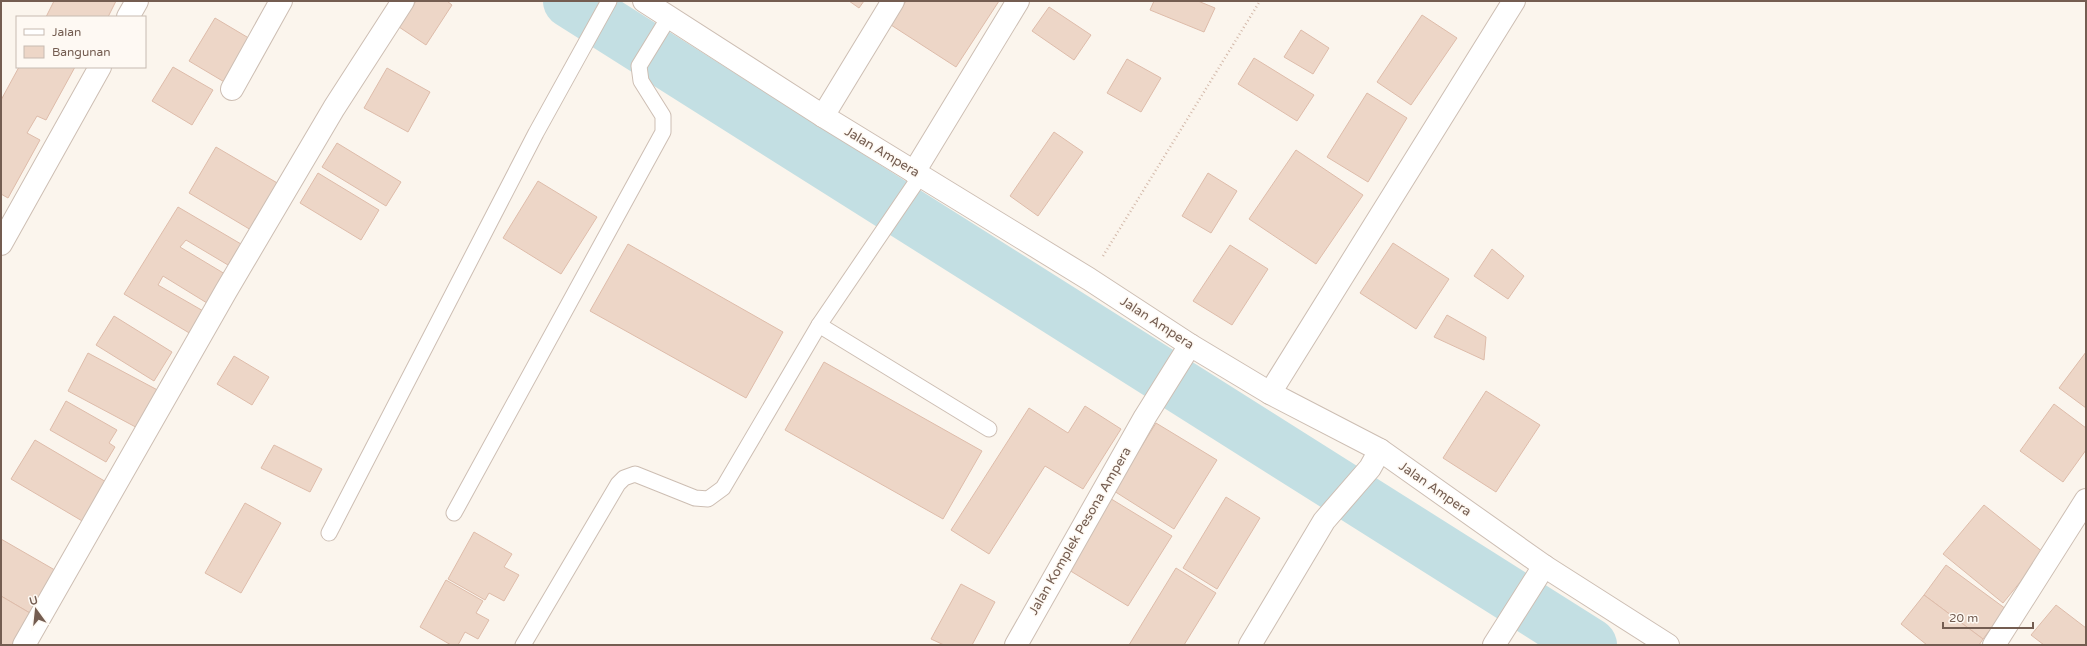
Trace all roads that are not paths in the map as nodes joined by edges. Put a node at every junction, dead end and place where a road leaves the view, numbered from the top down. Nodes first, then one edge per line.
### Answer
1 (137, 1) edge
2 (281, 1) edge
3 (403, 1) edge
4 (609, 1) edge
5 (644, 1) edge
6 (893, 1) edge
7 (1018, 1) edge
8 (1514, 1) edge
9 (129, 16) edge
10 (663, 25) junction
11 (99, 68) edge
12 (232, 89) dead end
13 (823, 116) junction
14 (917, 176) junction
15 (1, 244) edge
16 (819, 325) junction
17 (1190, 345) junction
18 (1270, 393) junction
19 (989, 429) dead end
20 (1375, 459) junction
21 (2086, 500) edge
22 (454, 513) dead end
23 (329, 533) dead end
24 (1544, 566) junction
25 (1503, 642) edge
26 (24, 645) edge
27 (524, 645) edge
28 (1016, 645) edge
29 (1250, 645) edge
30 (1668, 645) edge
31 (1994, 645) edge

1 - 9 street
2 - 12 street
3 - 26 street
4 - 23 lane
5 - 10 street, Jalan Ampera
6 - 13 street
7 - 14 street
8 - 18 street
10 - 13 street, Jalan Ampera
10 - 22 lane
11 - 15 street
13 - 14 street, Jalan Ampera
14 - 16 lane
14 - 17 street, Jalan Ampera
16 - 19 lane
16 - 27 lane
17 - 18 street, Jalan Ampera
17 - 28 street, Jalan Komplek Pesona Ampera
18 - 20 street, Jalan Ampera
20 - 24 street, Jalan Ampera
20 - 29 street
21 - 31 street
24 - 25 street
24 - 30 street, Jalan Ampera

